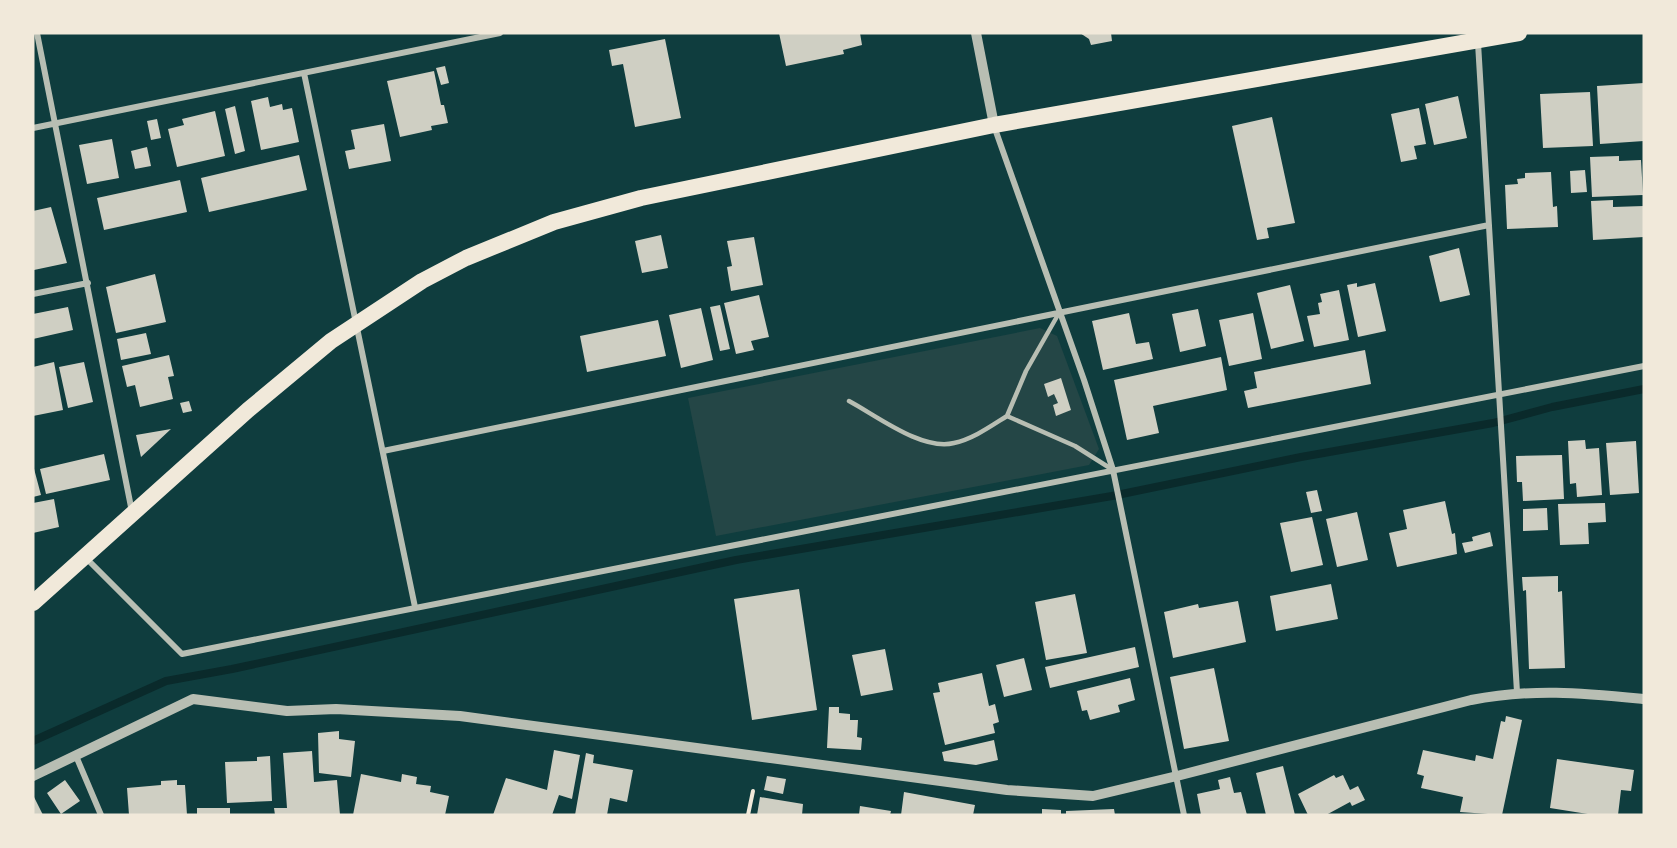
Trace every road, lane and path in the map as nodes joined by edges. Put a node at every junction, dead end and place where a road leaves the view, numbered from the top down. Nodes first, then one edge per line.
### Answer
1 (37, 33) edge
2 (500, 33) edge
3 (976, 33) edge
4 (1519, 33) edge
5 (1478, 36) edge
6 (303, 73) junction
7 (56, 123) junction
8 (993, 125) junction
9 (33, 128) edge
10 (1489, 225) junction
11 (88, 283) junction
12 (33, 294) edge
13 (1059, 313) junction
14 (356, 324) junction
15 (1644, 366) edge
16 (1499, 398) junction
17 (849, 401) dead end
18 (1007, 416) junction
19 (383, 451) junction
20 (1113, 473) junction
21 (132, 514) junction
22 (85, 556) junction
23 (33, 603) edge
24 (416, 607) junction
25 (1517, 692) junction
26 (1644, 699) edge
27 (75, 756) junction
28 (33, 776) edge
29 (1177, 776) junction
30 (753, 791) dead end
31 (101, 815) edge
32 (748, 815) edge
33 (1184, 815) edge

1 - 7 street
2 - 6 street
3 - 8 street
4 - 5 highway
5 - 8 highway
5 - 10 street
6 - 7 street
6 - 14 street
7 - 9 street
7 - 11 street
8 - 13 street
8 - 14 highway
10 - 13 street
10 - 16 street
11 - 12 street
11 - 21 street
13 - 18 lane
13 - 19 street
13 - 20 street
14 - 19 street
14 - 21 highway
15 - 16 street
16 - 20 street
16 - 25 street
17 - 18 lane
18 - 20 lane
19 - 24 street
20 - 24 street
20 - 29 street
21 - 22 highway
22 - 23 highway
22 - 24 street
25 - 26 street
25 - 29 street
27 - 28 street
27 - 29 street
27 - 31 street
29 - 33 street
30 - 32 path

